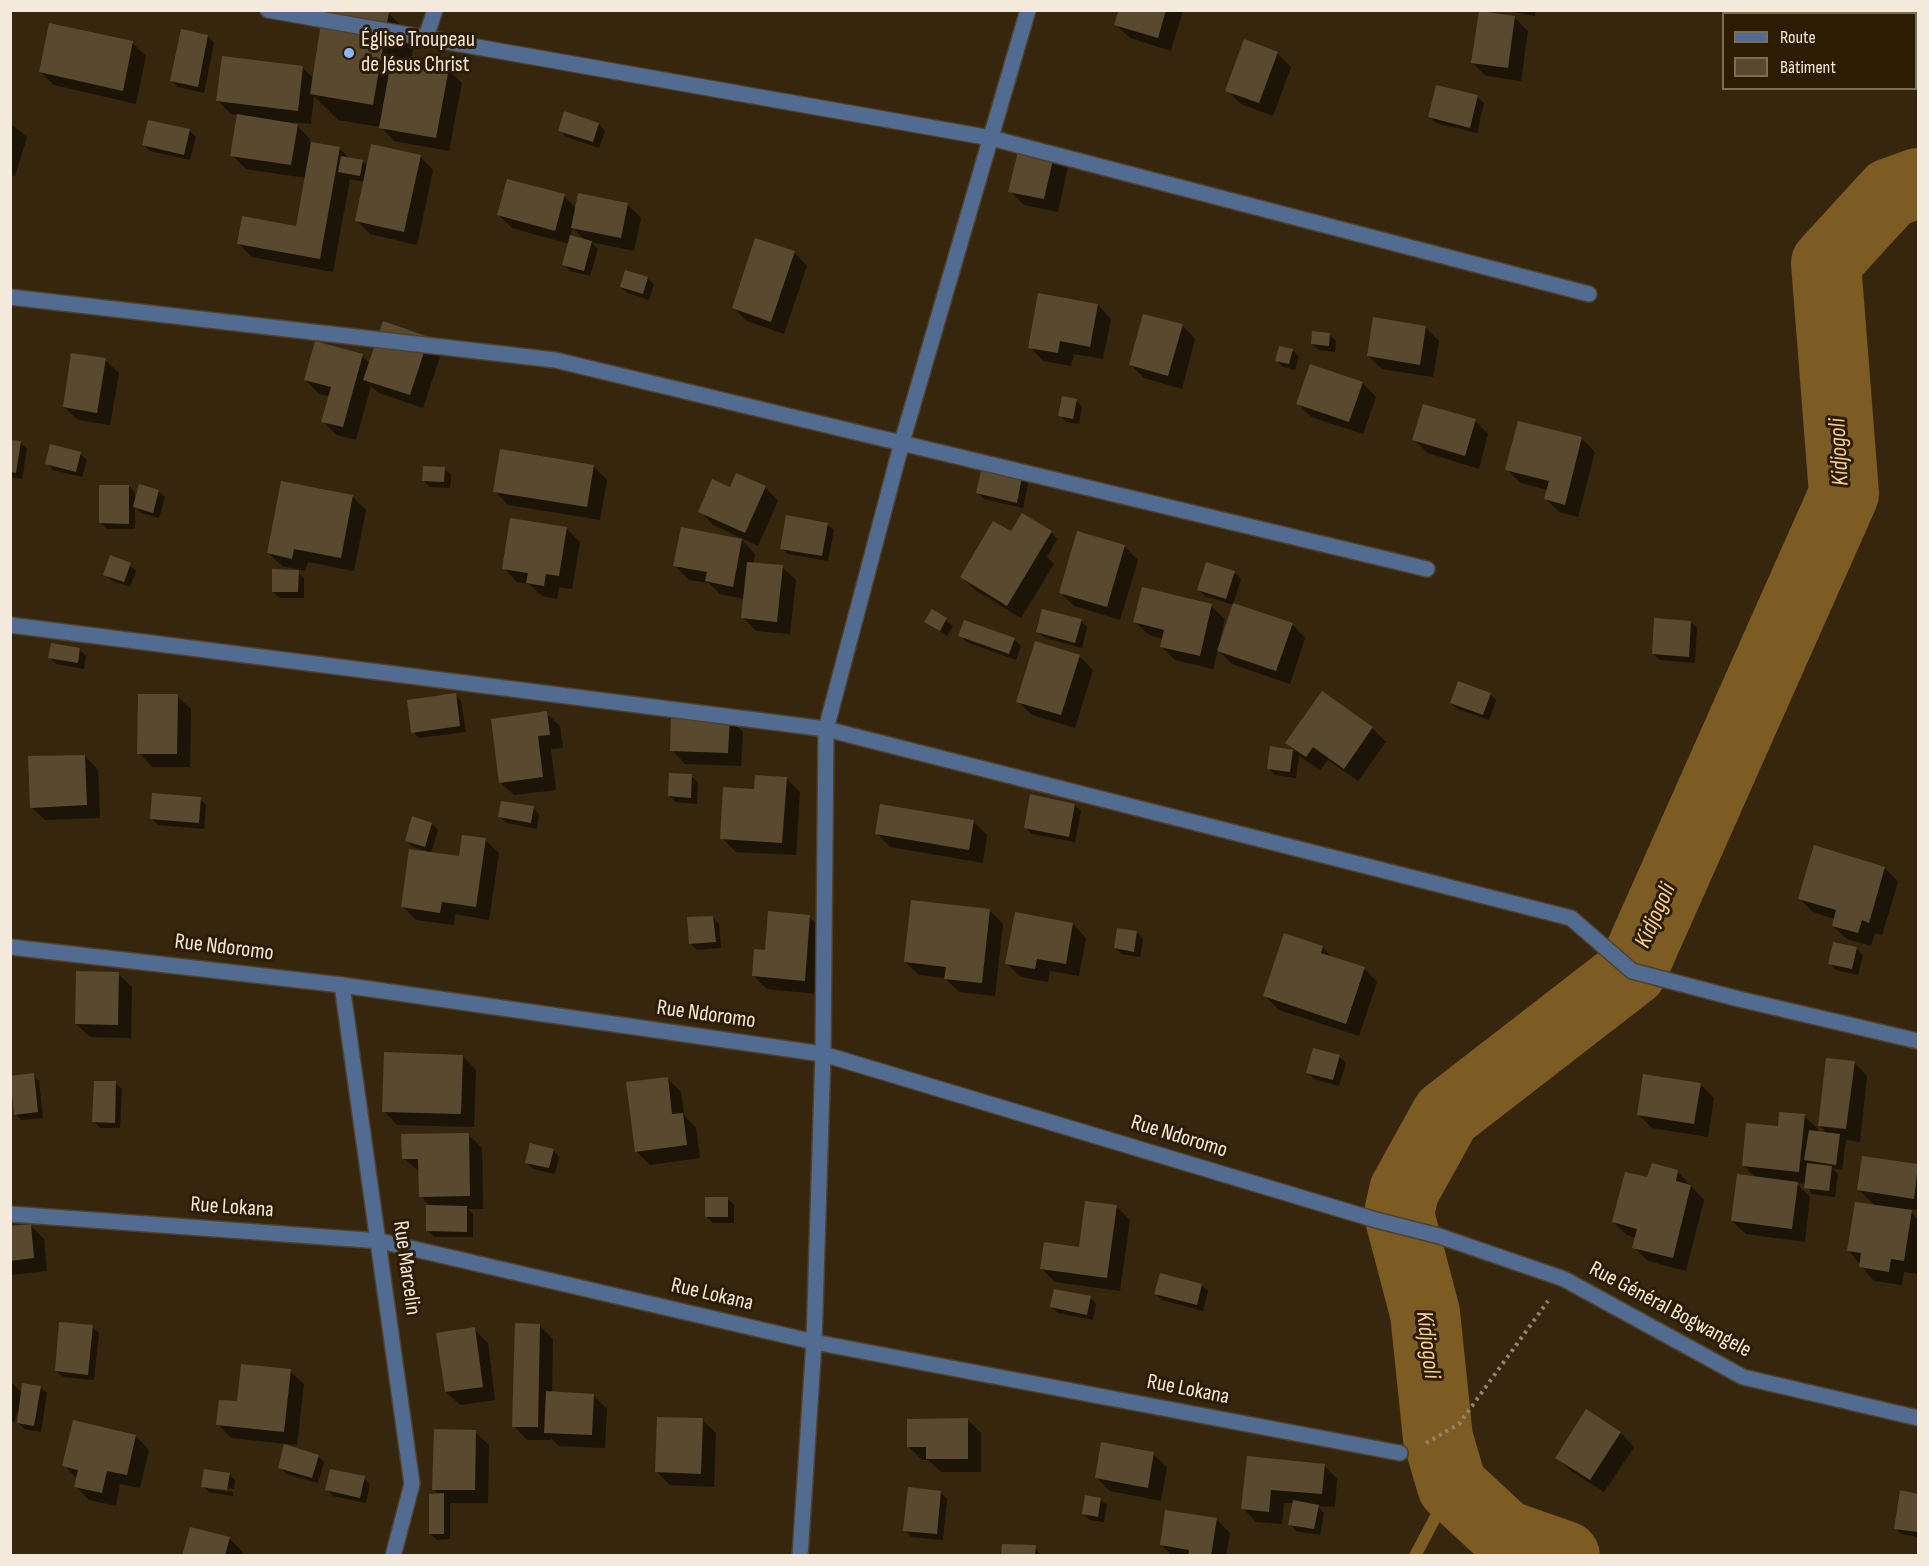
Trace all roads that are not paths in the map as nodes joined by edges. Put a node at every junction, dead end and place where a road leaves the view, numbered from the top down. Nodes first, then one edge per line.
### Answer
1 (268, 10) edge
2 (435, 10) edge
3 (1028, 10) edge
4 (425, 40) junction
5 (991, 138) junction
6 (1589, 294) dead end
7 (10, 297) edge
8 (902, 442) junction
9 (1426, 569) dead end
10 (10, 625) edge
11 (826, 729) junction
12 (10, 947) edge
13 (342, 985) junction
14 (1918, 1041) edge
15 (823, 1054) junction
16 (10, 1214) edge
17 (1439, 1236) joint
18 (380, 1241) junction
19 (814, 1342) junction
20 (1918, 1418) edge
21 (1400, 1453) road end
22 (393, 1556) edge
23 (800, 1556) edge

1 - 4 street
2 - 4 street
3 - 5 street
4 - 5 street
5 - 6 street
5 - 8 street
7 - 8 street
8 - 9 street
8 - 11 street
10 - 11 street
11 - 14 street
11 - 15 street
12 - 13 street, Rue Ndoromo
13 - 15 street, Rue Ndoromo
13 - 18 street, Rue Marcelin
15 - 17 street, Rue Ndoromo
15 - 19 street
16 - 18 street, Rue Lokana
17 - 20 street, Rue Général Bogwangele
18 - 19 street, Rue Lokana
18 - 22 street, Rue Marcelin
19 - 21 street, Rue Lokana
19 - 23 street

